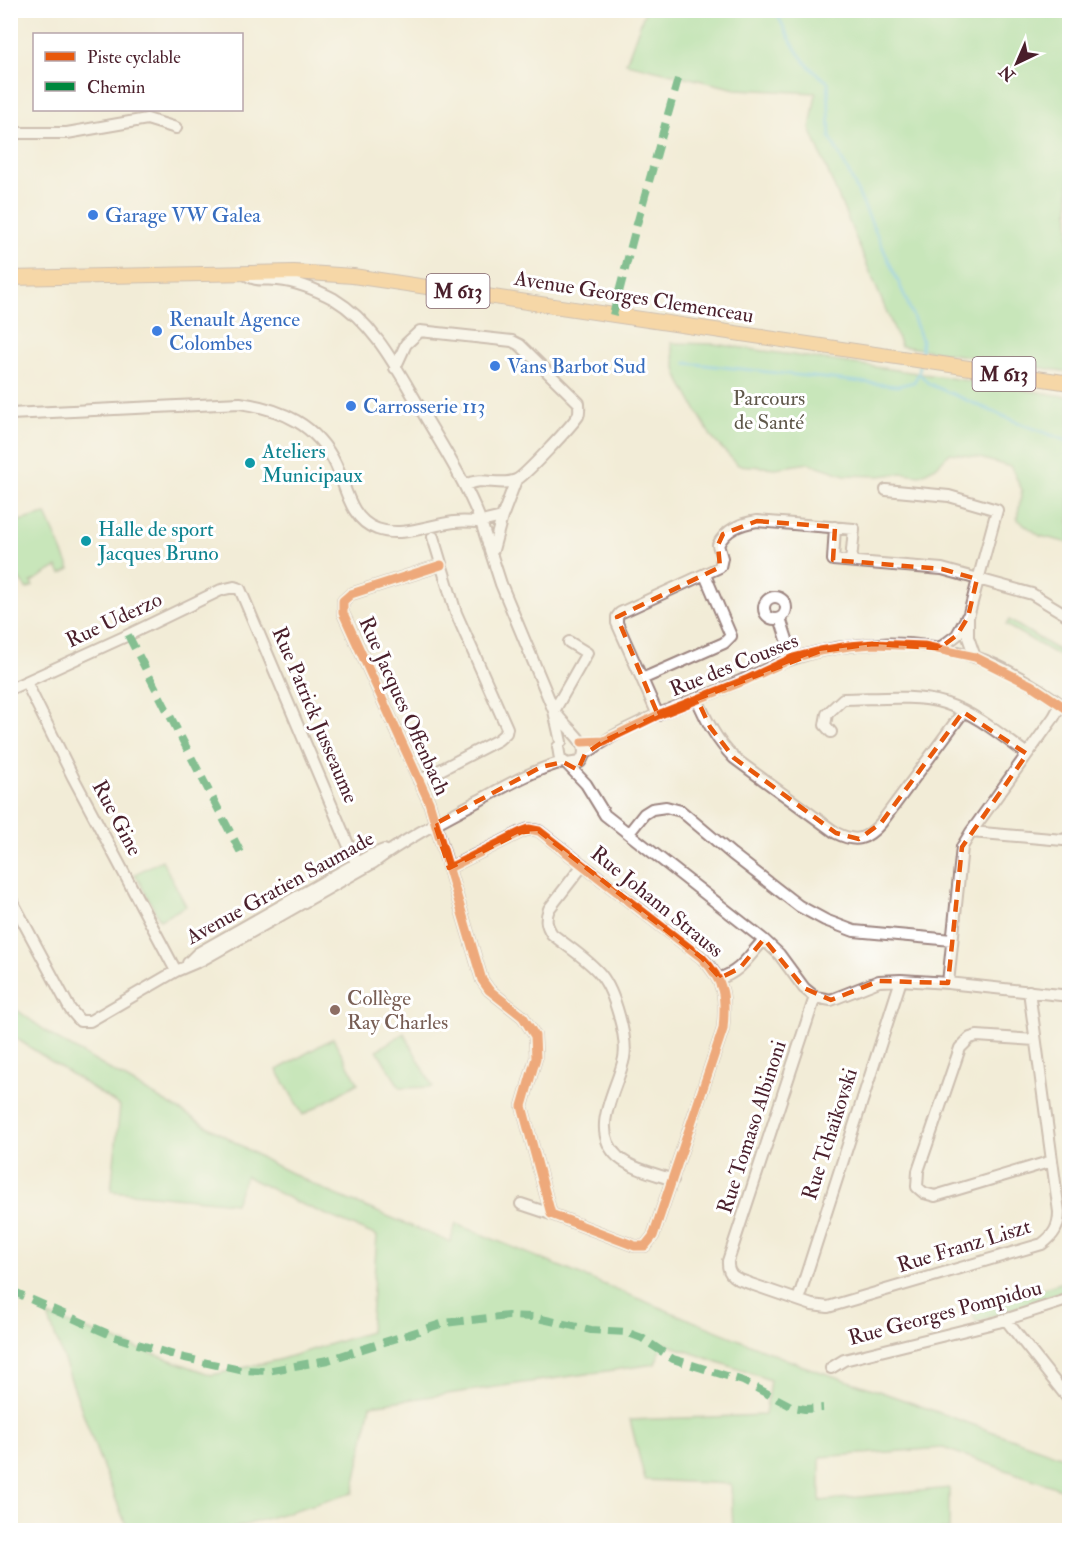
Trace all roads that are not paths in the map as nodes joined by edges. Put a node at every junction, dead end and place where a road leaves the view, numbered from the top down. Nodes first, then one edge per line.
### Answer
1 (176, 128) dead end
2 (10, 134) edge
3 (243, 273) junction
4 (10, 278) edge
5 (395, 368) junction
6 (1070, 383) edge
7 (10, 414) edge
8 (516, 480) junction
9 (466, 485) junction
10 (886, 490) dead end
11 (502, 518) junction
12 (481, 522) junction
13 (835, 527) junction
14 (433, 537) dead end
15 (492, 552) junction
16 (851, 561) junction
17 (441, 565) junction
18 (705, 574) junction
19 (977, 579) junction
20 (234, 587) joint
21 (968, 617) junction
22 (1070, 617) edge
23 (780, 618) dead end
24 (569, 642) dead end
25 (940, 648) junction
26 (975, 657) junction
27 (793, 658) junction
28 (642, 679) junction
29 (26, 682) junction
30 (10, 689) edge
31 (697, 699) junction
32 (1065, 707) edge
33 (554, 711) junction
34 (963, 711) junction
35 (658, 715) junction
36 (831, 732) dead end
37 (580, 740) junction
38 (604, 741) junction
39 (560, 745) junction
40 (1027, 754) junction
41 (584, 757) junction
42 (565, 763) junction
43 (541, 767) junction
44 (419, 781) junction
45 (586, 784) junction
46 (435, 824) junction
47 (971, 832) junction
48 (628, 833) junction
49 (1070, 837) edge
50 (396, 846) junction
51 (357, 863) junction
52 (583, 865) junction
53 (449, 868) junction
54 (10, 897) edge
55 (764, 940) junction
56 (952, 940) junction
57 (180, 968) junction
58 (720, 978) junction
59 (901, 980) junction
60 (948, 983) junction
61 (1029, 991) junction
62 (1070, 996) edge
63 (815, 997) junction
64 (1035, 1040) junction
65 (1052, 1161) junction
66 (673, 1180) junction
67 (521, 1204) dead end
68 (551, 1214) junction
69 (727, 1269) joint
70 (1070, 1299) edge
71 (798, 1300) junction
72 (1006, 1320) junction
73 (831, 1368) dead end
74 (1070, 1401) edge

1 - 2 street
3 - 4 main road, Avenue Georges Clemenceau / M 613
3 - 5 street
3 - 6 main road, Avenue Georges Clemenceau / M 613
5 - 8 street
5 - 9 street
7 - 12 street
8 - 9 street
8 - 11 street
9 - 12 street
10 - 19 street
11 - 12 street
11 - 15 street
12 - 15 street
13 - 16 street
13 - 16 street
13 - 18 street
14 - 17 street
15 - 33 street
16 - 19 street
17 - 44 street
17 - 44 street, Rue Jacques Offenbach
18 - 28 street
18 - 28 street
19 - 21 street
19 - 22 street
20 - 29 street, Rue Uderzo
20 - 51 street, Rue Patrick Jusseaume
21 - 25 street
21 - 26 street
23 - 27 street
24 - 33 street
25 - 26 street, Rue des Cousses
25 - 27 street, Rue des Cousses
26 - 32 street, Rue des Cousses
27 - 31 street, Rue des Cousses
28 - 35 street
29 - 30 street, Rue Uderzo
29 - 57 street, Rue Gine
31 - 34 street
31 - 35 street, Rue des Cousses
32 - 40 street
33 - 37 street
33 - 39 street
34 - 36 street
34 - 40 street
35 - 38 street, Rue des Cousses
37 - 38 street, Rue des Cousses
37 - 39 street
37 - 41 street
38 - 41 street, Rue des Cousses
39 - 42 street
39 - 43 street
40 - 47 street
41 - 42 street
41 - 45 street
42 - 43 street
42 - 45 street
43 - 46 street
44 - 46 street, Rue Jacques Offenbach
45 - 48 street
46 - 50 street, Avenue Gratien Saumade
46 - 53 street, Rue Jacques Offenbach
47 - 49 street
47 - 56 street
48 - 55 street
48 - 56 street
50 - 51 street, Avenue Gratien Saumade
50 - 57 street, Avenue Gratien Saumade
51 - 57 street, Avenue Gratien Saumade
52 - 53 street, Rue Johann Strauss
52 - 58 street, Rue Johann Strauss
52 - 66 street
53 - 68 street, Rue Jacques Offenbach
54 - 57 street
55 - 58 street
55 - 63 street
56 - 60 street
58 - 66 street, Rue Johann Strauss
59 - 60 street
59 - 63 street
59 - 71 street, Rue Tchaïkovski
60 - 61 street
61 - 62 street
61 - 64 street, Rue Franz Liszt
63 - 69 street, Rue Tomaso Albinoni
64 - 65 street, Rue Franz Liszt
64 - 65 street
65 - 71 street, Rue Franz Liszt
66 - 68 street, Rue Johann Strauss
67 - 68 street
69 - 71 street, Rue Franz Liszt
70 - 72 street, Rue Georges Pompidou
72 - 73 street, Rue Georges Pompidou
72 - 74 street

